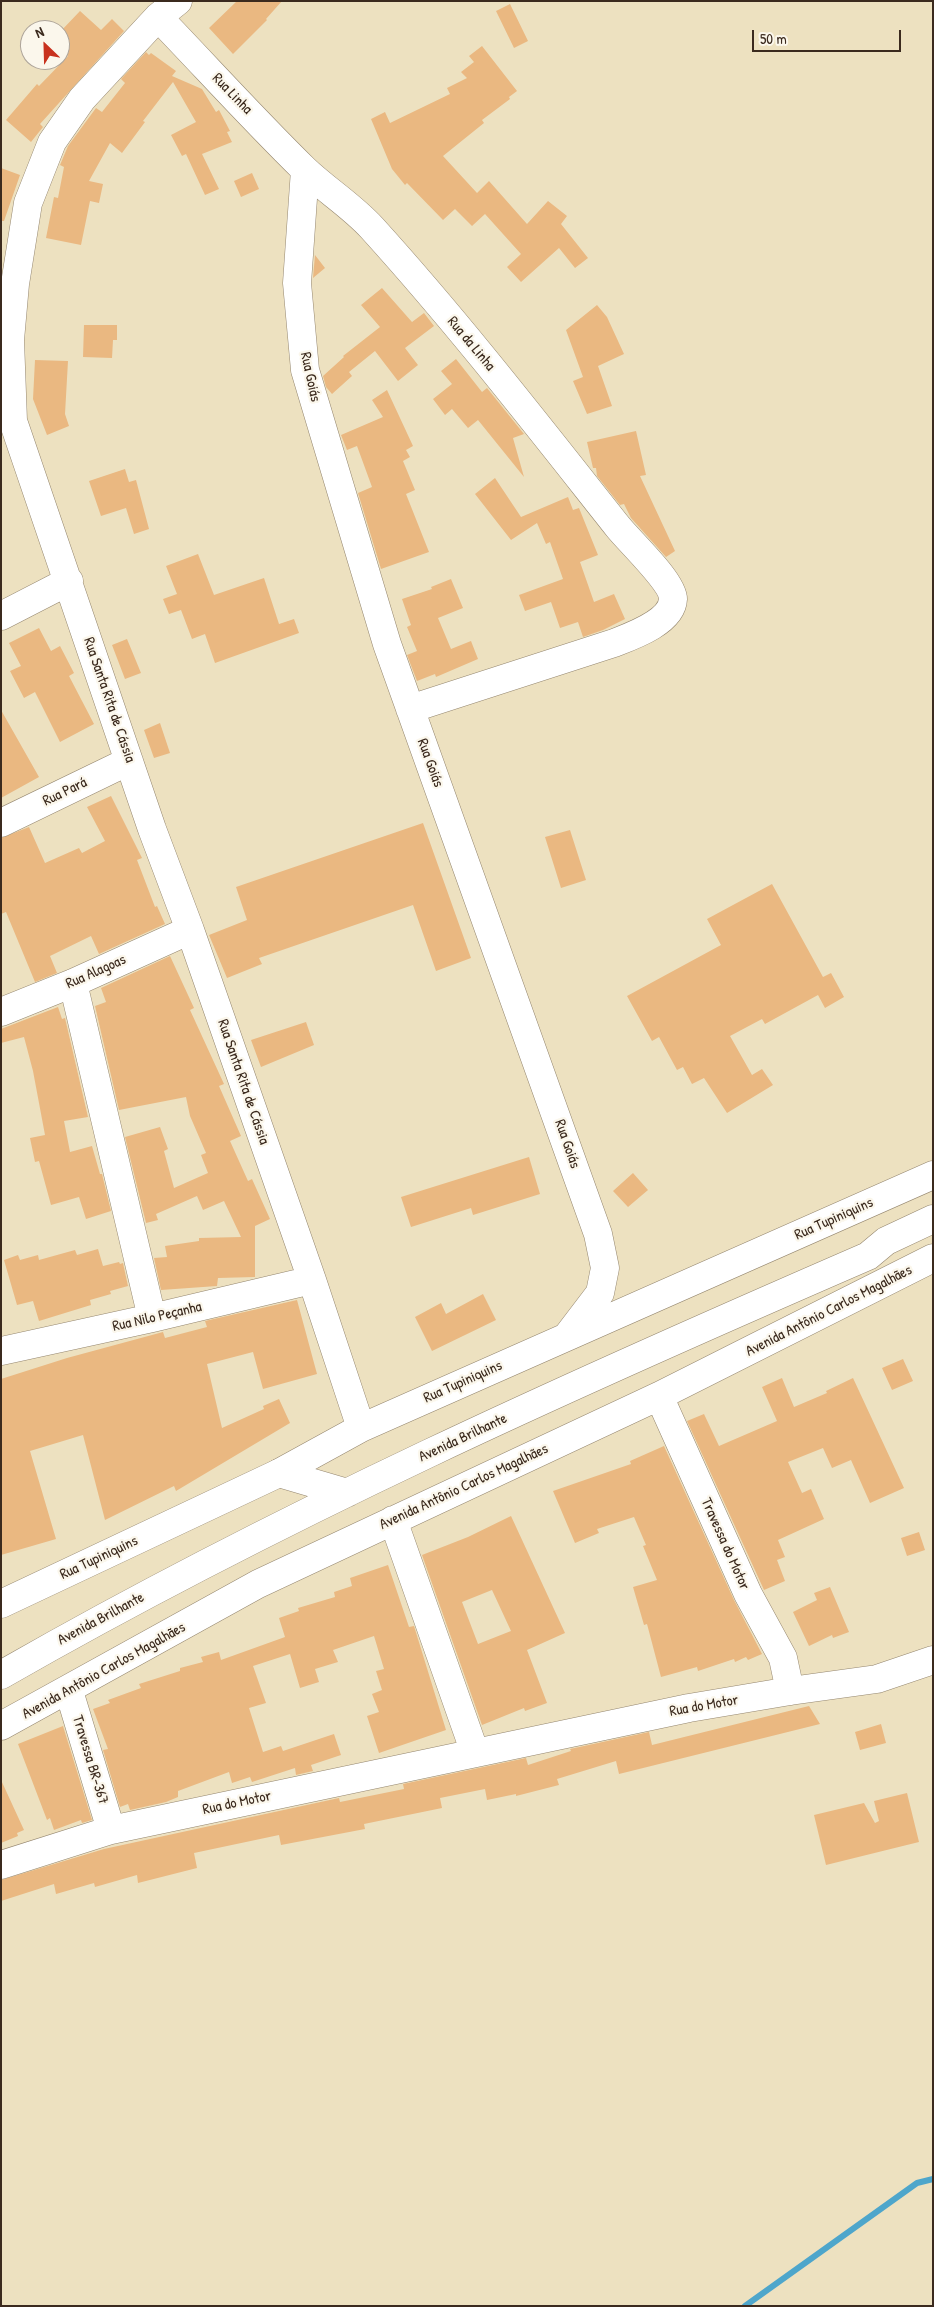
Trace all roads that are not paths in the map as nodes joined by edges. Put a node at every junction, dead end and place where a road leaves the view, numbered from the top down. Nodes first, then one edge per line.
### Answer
1 (168, 9) edge
2 (305, 170) junction
3 (69, 581) junction
4 (1, 616) edge
5 (410, 709) junction
6 (130, 761) junction
7 (1, 823) edge
8 (190, 930) junction
9 (73, 983) junction
10 (1, 1012) edge
11 (933, 1176) edge
12 (933, 1219) edge
13 (886, 1241) junction
14 (933, 1249) edge
15 (933, 1258) edge
16 (312, 1280) junction
17 (152, 1318) junction
18 (568, 1335) junction
19 (1, 1351) edge
20 (659, 1396) junction
21 (361, 1428) junction
22 (279, 1473) junction
23 (347, 1493) junction
24 (392, 1520) junction
25 (1, 1604) edge
26 (933, 1660) edge
27 (1, 1675) edge
28 (790, 1690) junction
29 (69, 1691) junction
30 (1, 1726) edge
31 (475, 1753) junction
32 (111, 1830) junction
33 (1, 1865) edge

1 - 2 street, Rua Linha
1 - 3 street, Rua Santa Rita de Cássia
2 - 5 street, Rua Goiás
2 - 5 street, Rua da Linha
3 - 4 street
3 - 6 street, Rua Santa Rita de Cássia
5 - 18 street, Rua Goiás
6 - 7 street, Rua Pará
6 - 8 street, Rua Santa Rita de Cássia
8 - 9 street, Rua Alagoas
8 - 16 street, Rua Santa Rita de Cássia
9 - 10 street, Rua Alagoas
9 - 17 street
11 - 18 street, Rua Tupiniquins
12 - 13 street, Avenida Brilhante
13 - 14 street
13 - 23 street, Avenida Brilhante
15 - 20 street, Avenida Antônio Carlos Magalhães
16 - 17 street, Rua Nilo Peçanha
16 - 21 street, Rua Santa Rita de Cássia
17 - 19 street, Rua Nilo Peçanha
18 - 21 street, Rua Tupiniquins
20 - 24 street, Avenida Antônio Carlos Magalhães
20 - 28 street, Travessa do Motor
21 - 22 street, Rua Tupiniquins
22 - 23 street
22 - 25 street, Rua Tupiniquins
23 - 27 street, Avenida Brilhante
24 - 29 street, Avenida Antônio Carlos Magalhães
24 - 31 street
26 - 28 street, Rua do Motor
28 - 31 street, Rua do Motor
29 - 30 street, Avenida Antônio Carlos Magalhães
29 - 32 street, Travessa BR-367
31 - 32 street, Rua do Motor
32 - 33 street, Rua do Motor

